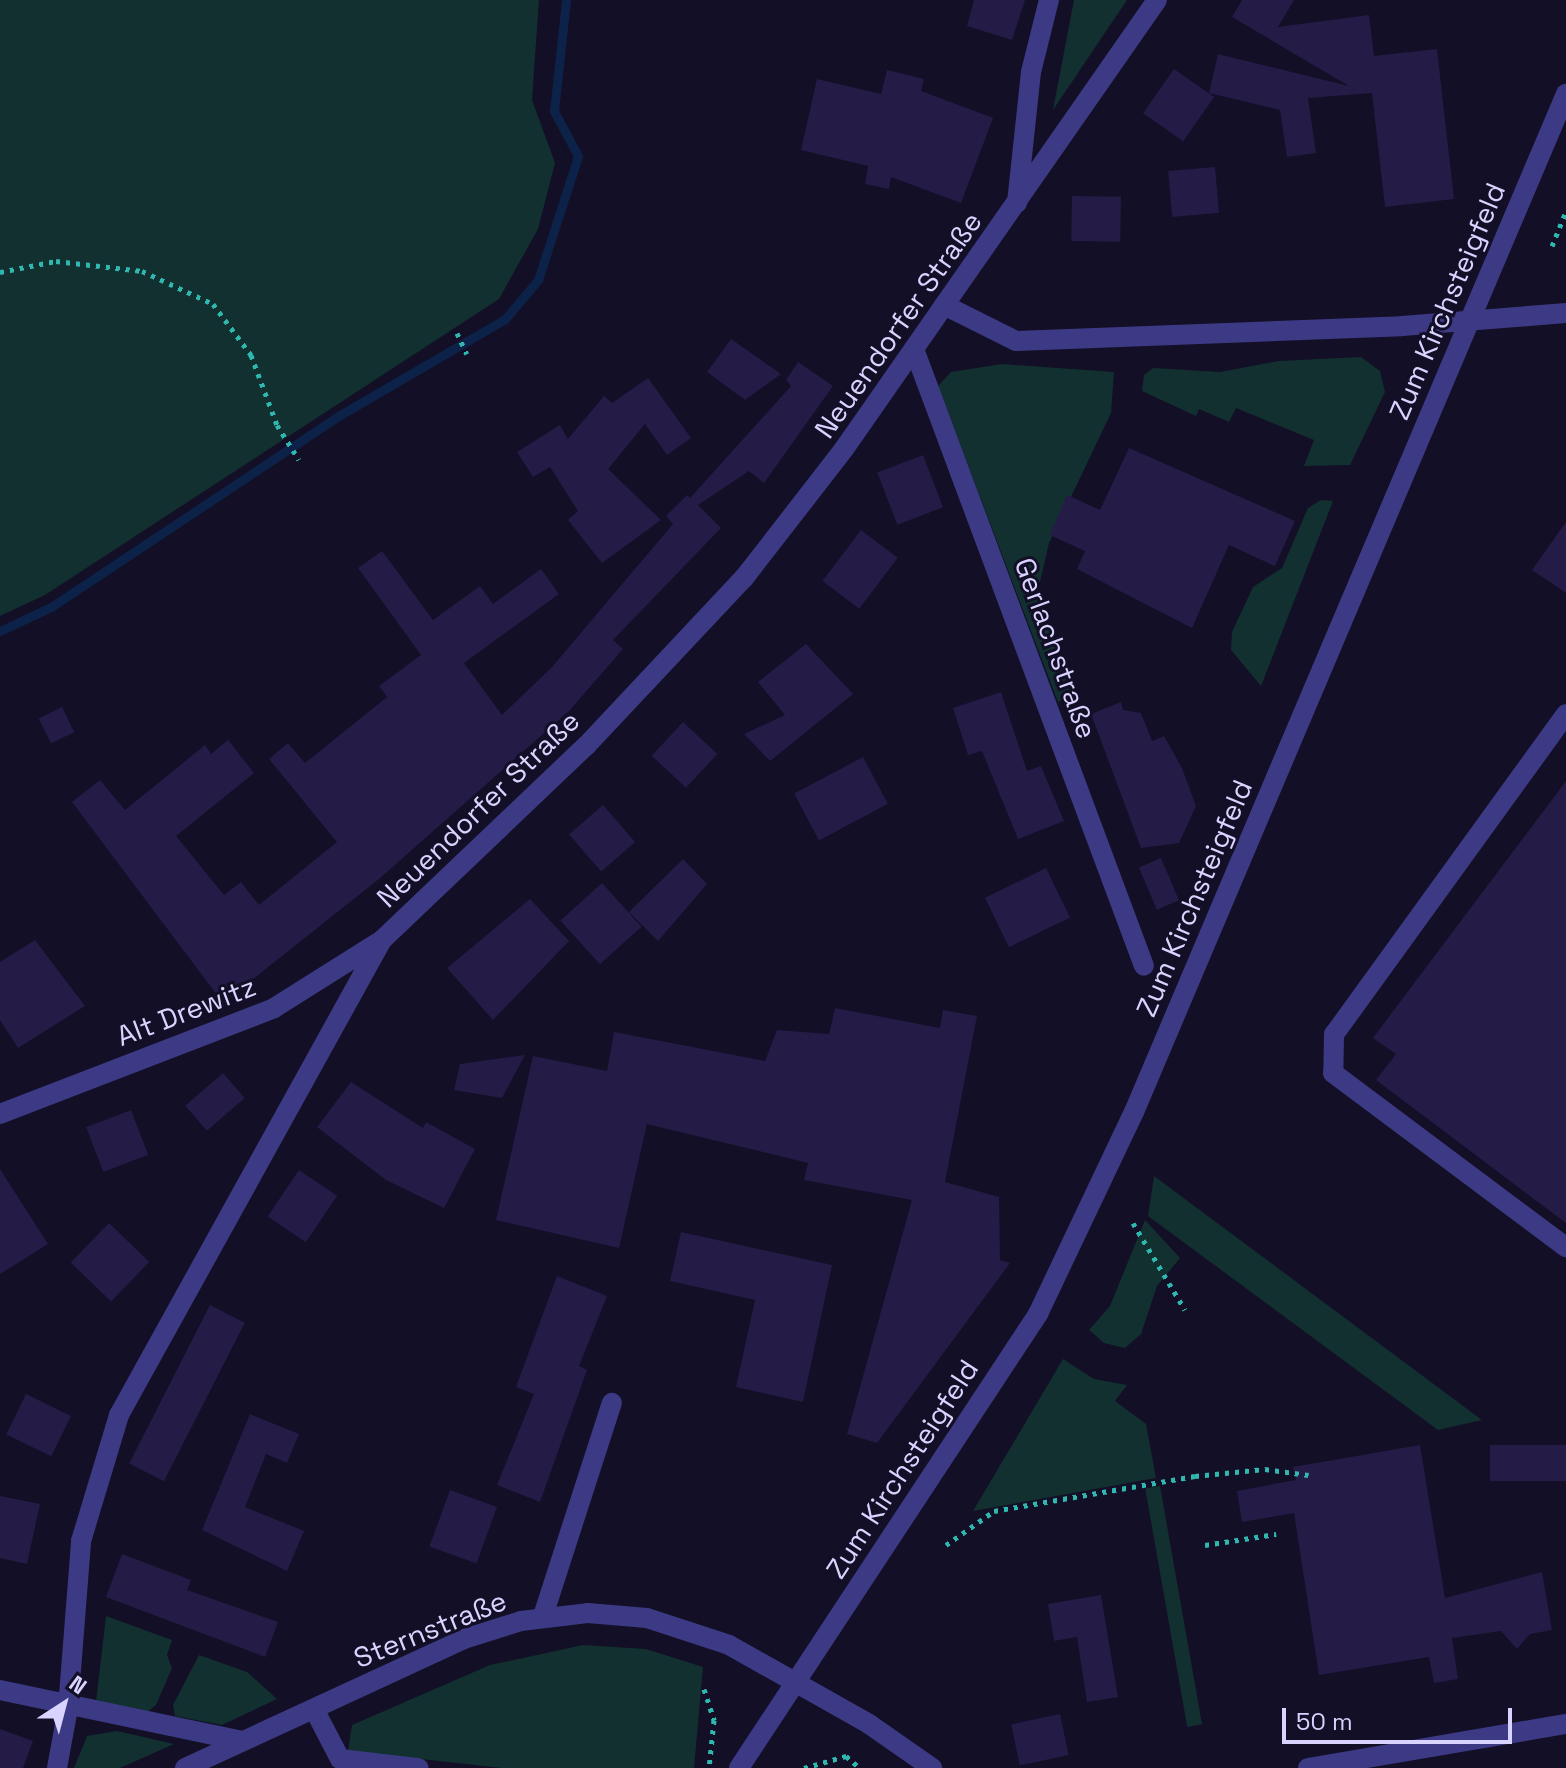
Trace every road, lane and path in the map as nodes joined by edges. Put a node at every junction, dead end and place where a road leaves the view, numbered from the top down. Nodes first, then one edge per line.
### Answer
1 (1049, 0) edge
2 (1157, 0) edge
3 (1566, 94) edge
4 (1016, 207) junction
5 (1566, 212) edge
6 (1552, 246) dead end
7 (0, 272) edge
8 (944, 305) junction
9 (1566, 313) edge
10 (1472, 317) junction
11 (457, 333) dead end
12 (914, 349) junction
13 (467, 354) dead end
14 (299, 460) dead end
15 (1566, 714) edge
16 (382, 940) junction
17 (1144, 966) dead end
18 (0, 1114) edge
19 (1133, 1223) dead end
20 (1566, 1247) edge
21 (1185, 1310) dead end
22 (612, 1403) dead end
23 (1309, 1475) dead end
24 (1276, 1534) dead end
25 (946, 1545) dead end
26 (1205, 1545) dead end
27 (543, 1616) junction
28 (796, 1682) junction
29 (704, 1689) dead end
30 (0, 1690) edge
31 (68, 1708) junction
32 (314, 1709) junction
33 (1566, 1724) edge
34 (243, 1741) junction
35 (57, 1768) edge
36 (185, 1768) edge
37 (418, 1768) edge
38 (709, 1768) edge
39 (739, 1768) edge
40 (804, 1768) edge
41 (860, 1768) edge
42 (932, 1768) edge
43 (1308, 1768) edge

1 - 4 street
2 - 4 street, Neuendorfer Straße
3 - 10 street, Zum Kirchsteigfeld
4 - 8 street, Neuendorfer Straße
5 - 6 path
7 - 14 path
8 - 10 street
8 - 12 street, Neuendorfer Straße
9 - 10 street
10 - 28 street, Zum Kirchsteigfeld
11 - 13 path
12 - 16 street, Neuendorfer Straße
12 - 17 street, Gerlachstraße
15 - 20 street
16 - 18 street, Alt Drewitz
16 - 31 street, Neuendorfer Straße
19 - 21 path
22 - 27 street
23 - 25 path
24 - 26 path
27 - 28 street, Sternstraße
27 - 32 street, Sternstraße
28 - 39 street, Zum Kirchsteigfeld
28 - 42 street, Sternstraße
29 - 38 path
30 - 31 street
31 - 34 street
31 - 35 street, Neuendorfer Straße
32 - 34 street, Sternstraße
32 - 37 street
33 - 43 street
34 - 36 street, Sternstraße
40 - 41 path

